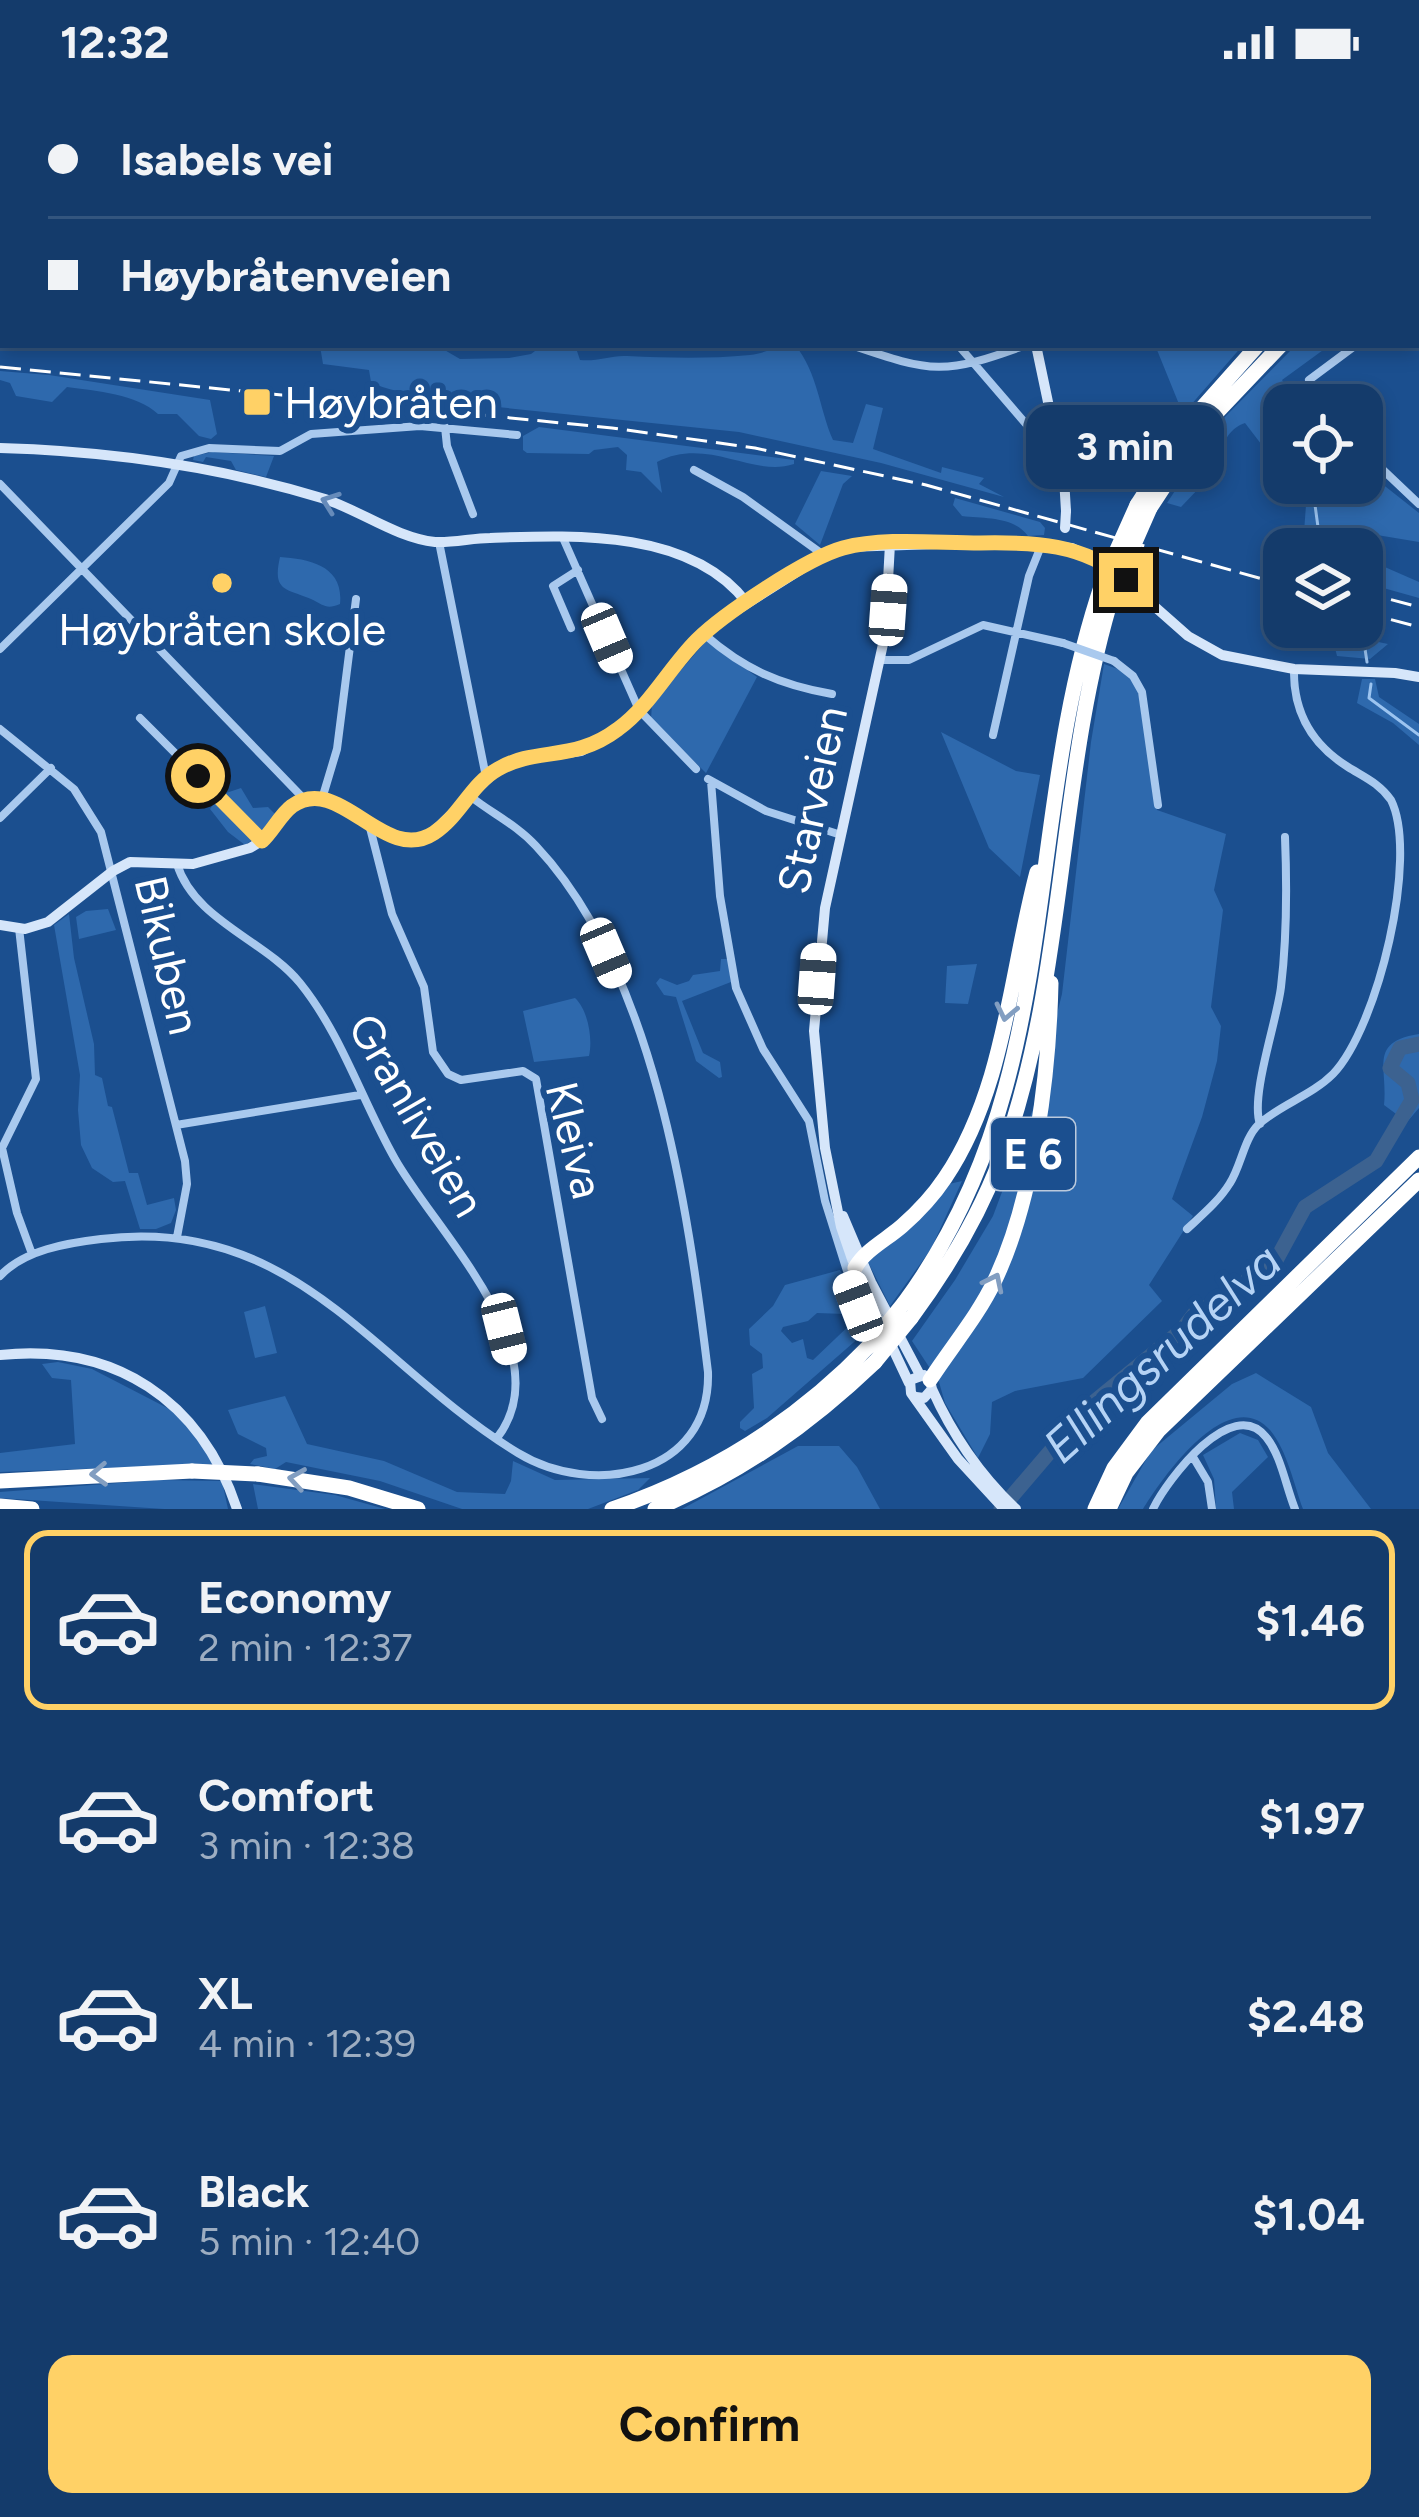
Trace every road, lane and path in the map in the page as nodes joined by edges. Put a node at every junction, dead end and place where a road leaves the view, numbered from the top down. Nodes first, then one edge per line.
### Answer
1 (861, 348) edge
2 (961, 348) edge
3 (1018, 348) edge
4 (1037, 348) edge
5 (1255, 348) edge
6 (1277, 348) edge
7 (1352, 348) edge
8 (974, 364) junction
9 (1312, 384) edge
10 (445, 427) junction
11 (517, 435) dead end
12 (0, 448) edge
13 (1060, 455) junction
14 (178, 465) junction
15 (694, 470) dead end
16 (1383, 470) edge
17 (0, 484) edge
18 (1419, 504) edge
19 (1144, 506) junction
20 (473, 514) dead end
21 (563, 538) junction
22 (440, 542) junction
23 (890, 544) junction
24 (1042, 544) junction
25 (1061, 546) junction
26 (825, 556) junction
27 (81, 569) junction
28 (578, 570) junction
29 (1108, 585) junction
30 (356, 599) dead end
31 (747, 603) junction
32 (571, 628) dead end
33 (1016, 631) junction
34 (704, 634) junction
35 (0, 650) edge
36 (879, 660) junction
37 (1294, 669) junction
38 (1419, 677) edge
39 (832, 694) dead end
40 (639, 710) junction
41 (140, 718) dead end
42 (0, 729) edge
43 (992, 735) dead end
44 (51, 768) junction
45 (696, 769) dead end
46 (486, 777) junction
47 (469, 794) junction
48 (305, 800) junction
49 (322, 800) junction
50 (1158, 805) dead end
51 (1053, 817) junction
52 (0, 818) edge
53 (369, 824) junction
54 (838, 834) junction
55 (1285, 837) dead end
56 (262, 841) junction
57 (177, 864) junction
58 (113, 871) junction
59 (1054, 903) junction
60 (0, 925) edge
61 (19, 928) junction
62 (360, 1095) junction
63 (1260, 1124) junction
64 (176, 1125) junction
65 (1419, 1157) edge
66 (1419, 1180) edge
67 (1187, 1229) dead end
68 (177, 1238) junction
69 (32, 1254) junction
70 (858, 1263) junction
71 (0, 1276) edge
72 (858, 1306) dead end
73 (908, 1310) junction
74 (872, 1353) junction
75 (0, 1355) edge
76 (923, 1382) junction
77 (602, 1419) dead end
78 (497, 1438) junction
79 (1193, 1457) junction
80 (977, 1474) junction
81 (0, 1481) edge
82 (0, 1506) edge
83 (32, 1509) edge
84 (237, 1509) edge
85 (418, 1509) edge
86 (612, 1509) edge
87 (655, 1509) edge
88 (1004, 1509) edge
89 (1016, 1509) edge
90 (1095, 1509) edge
91 (1109, 1509) edge
92 (1153, 1509) edge
93 (1212, 1509) edge
94 (1294, 1509) edge

1 - 8 street
2 - 8 street
3 - 8 street
4 - 13 street
5 - 19 highway, E 6
6 - 19 highway, E 6
7 - 9 street
8 - 13 street
10 - 11 street
10 - 14 street
10 - 20 street
12 - 14 street
13 - 25 street, bridge
22 -> 14 street
14 - 27 street
15 - 26 street
16 - 18 street
17 - 27 street
19 - 29 highway, E 6, bridge
21 - 22 street
21 - 28 street
21 - 31 street
22 - 46 street
23 - 24 street
23 - 26 street
23 - 36 street, Starveien
24 - 25 street
24 - 33 street
25 - 37 street
26 - 31 street
27 - 35 street
27 - 48 street
28 - 32 street
28 - 40 street
29 - 51 highway, E 6
29 - 59 highway, E 6
30 - 49 street
31 - 34 street
33 - 36 street
33 - 43 street
33 - 50 street, bridge
34 - 39 street
34 - 40 street
36 - 54 street, Starveien
37 - 38 street
37 - 63 street
40 - 45 street
40 - 46 street
41 - 56 street
42 - 44 street, Bikuben
44 - 52 street
44 - 58 street, Bikuben
46 - 47 street
47 - 53 street
47 - 78 street
48 - 49 street
48 - 56 street
49 - 53 street
51 -> 70 highway, E 6
51 - 73 highway, E 6
53 - 77 street, Kleiva
54 - 70 street, Starveien
54 - 72 street
55 - 63 street
56 - 57 street
57 - 58 street
57 - 62 street, Granliveien
58 - 61 street
58 - 64 street, Bikuben
59 - 73 highway, E 6
76 -> 59 highway, E 6
60 - 61 street
61 - 69 street
62 - 64 street
62 - 78 street, Granliveien
63 - 67 street
64 - 68 street, Bikuben
65 - 90 highway
66 - 91 highway
68 - 69 street
68 - 78 street
69 - 71 street
70 - 76 street, Starveien
73 - 74 highway, E 6, bridge
74 - 86 highway, E 6
74 - 87 highway, E 6
75 - 84 street
76 - 80 street, Starveien
76 - 80 street, Starveien
79 - 92 street
79 - 93 street
79 - 94 street
80 - 88 street, Starveien
80 - 89 street, Starveien
85 -> 81 highway, bridge
82 - 83 highway

